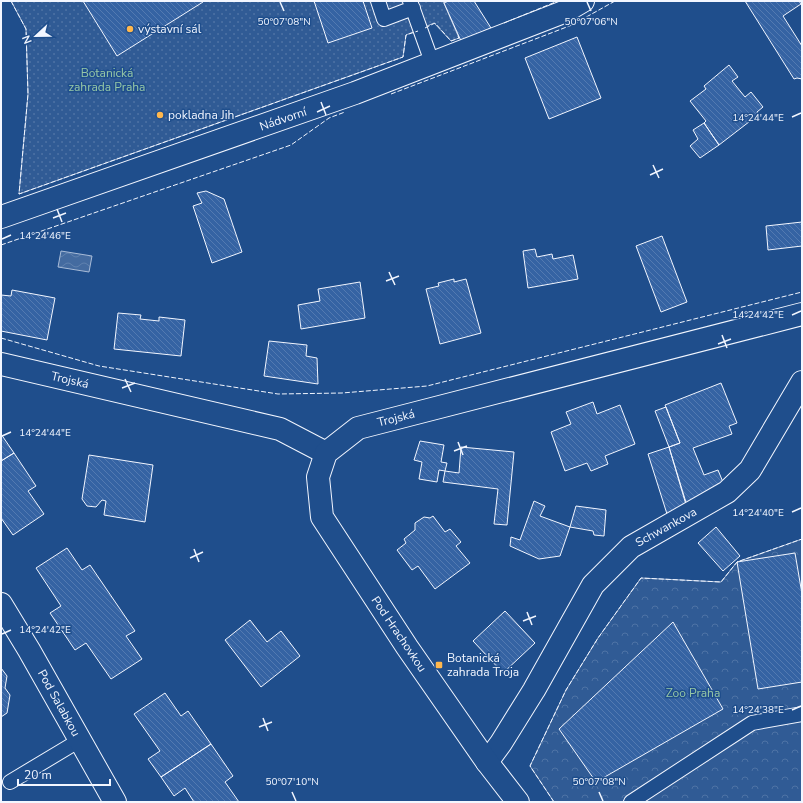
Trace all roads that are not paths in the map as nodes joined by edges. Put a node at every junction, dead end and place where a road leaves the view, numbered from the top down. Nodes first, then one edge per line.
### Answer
1 (378, 1) edge
2 (583, 1) edge
3 (411, 5) edge
4 (433, 65) junction
5 (1, 216) edge
6 (802, 314) edge
7 (1, 364) edge
8 (802, 382) edge
9 (326, 453) junction
10 (1, 604) edge
11 (802, 714) edge
12 (80, 740) junction
13 (486, 762) junction
14 (10, 782) dead end
15 (115, 802) edge
16 (518, 802) edge
17 (631, 802) edge

1 - 3 lane
2 - 4 street, Nádvorní
3 - 4 lane
4 - 5 street, Nádvorní
6 - 9 street, Trojská
7 - 9 street, Trojská
8 - 13 street, Schwankova
9 - 13 street, Pod Hrachovkou
10 - 12 street, Pod Salabkou
11 - 17 lane
12 - 14 lane
12 - 15 street, Pod Salabkou
13 - 16 street, Pod Hrachovkou

